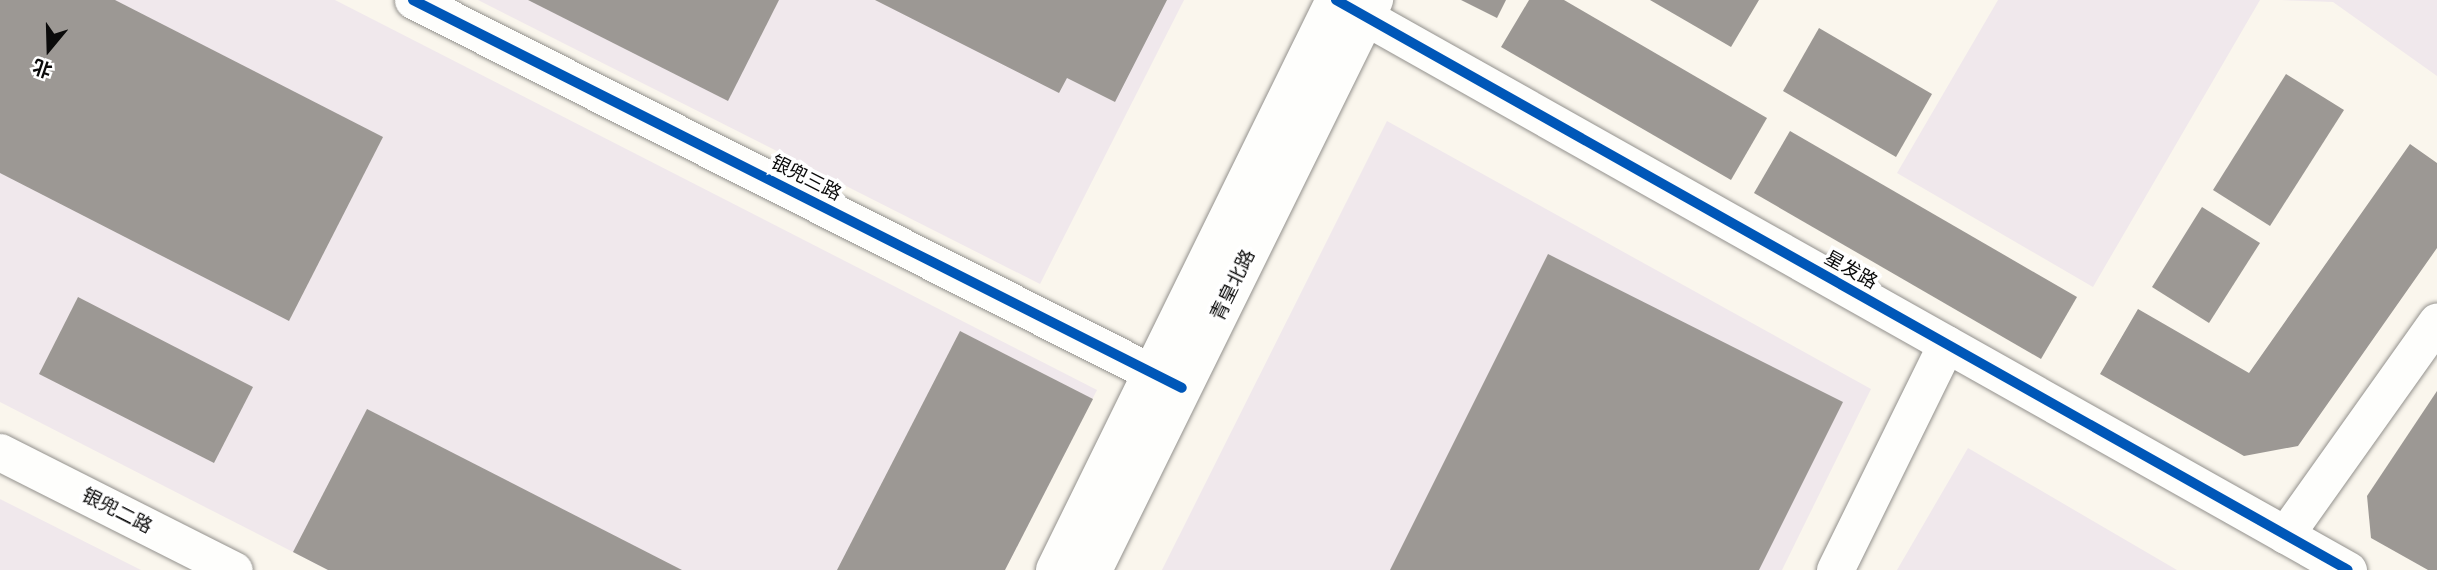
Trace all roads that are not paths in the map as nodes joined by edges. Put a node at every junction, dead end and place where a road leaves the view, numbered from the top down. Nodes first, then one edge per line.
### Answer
1 (413, 0) edge
2 (1353, 4) edge
3 (2437, 321) edge
4 (1946, 344) junction
5 (1167, 380) junction
6 (0, 452) edge
7 (2285, 535) junction
8 (234, 570) edge
9 (1055, 570) edge
10 (1093, 570) edge
11 (1835, 570) edge
12 (2348, 570) edge

1 - 5 street, 银兜三路
2 - 4 street, 星发路
2 - 5 street, 青皇北路
3 - 7 street
4 - 7 street, 星发路
4 - 11 street
5 - 9 street, 青皇北路
5 - 10 street, 青皇北路
6 - 8 street, 银兜二路
7 - 12 street, 星发路

